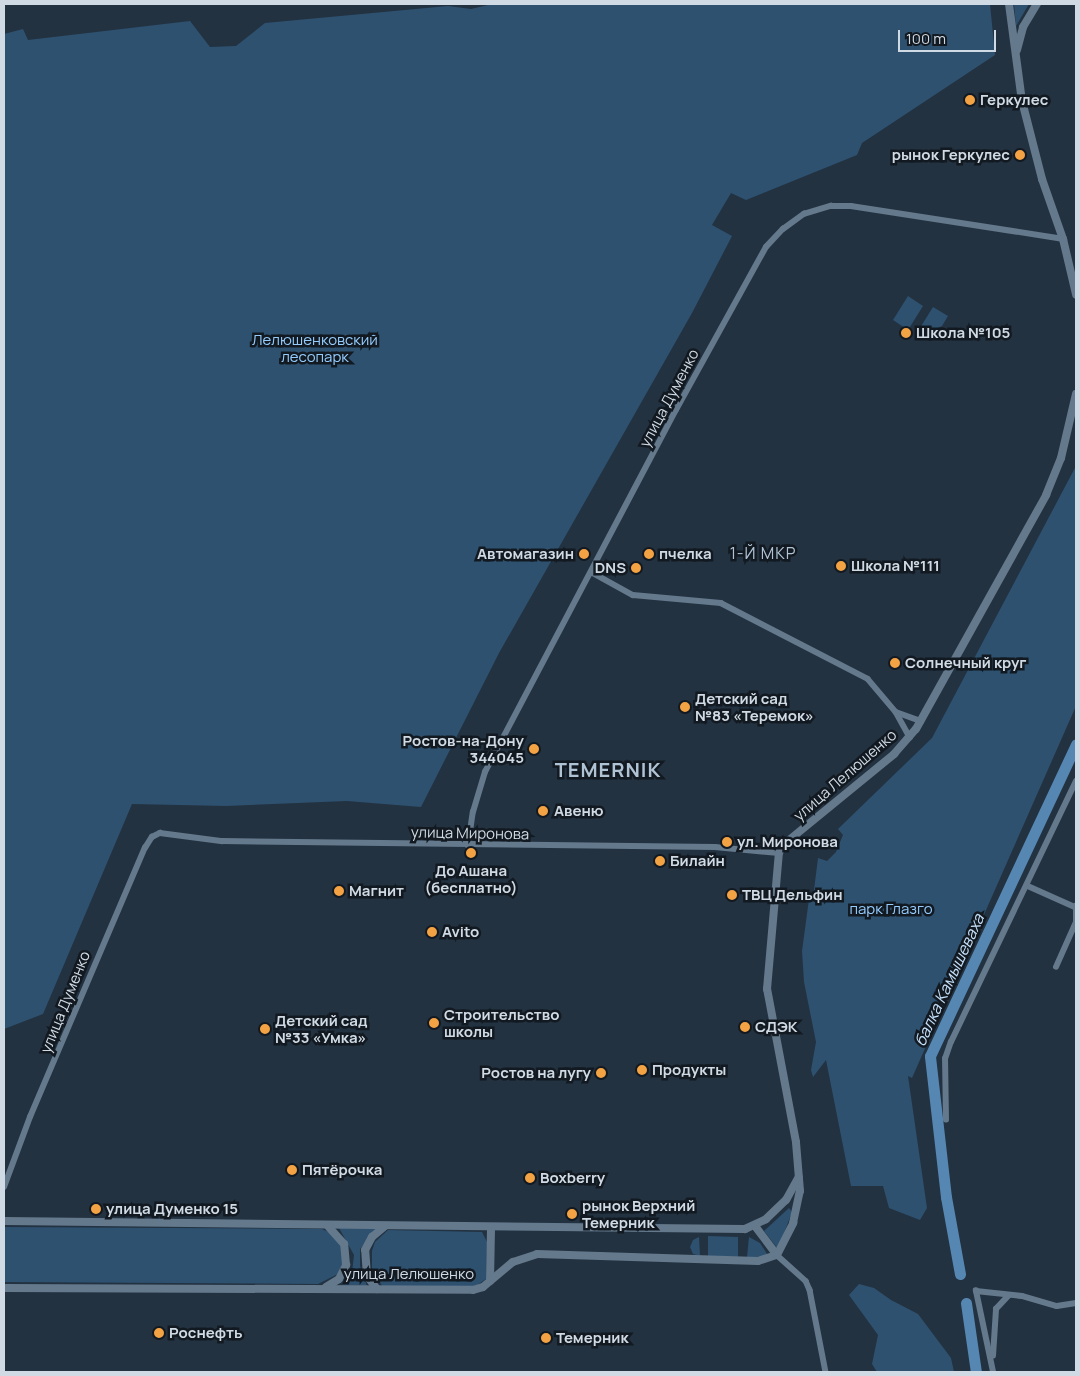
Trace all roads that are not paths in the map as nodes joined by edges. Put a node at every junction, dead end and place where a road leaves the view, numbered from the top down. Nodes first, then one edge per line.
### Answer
1 (1010, 4) edge
2 (1037, 4) edge
3 (1016, 55) junction
4 (1063, 239) junction
5 (1076, 294) edge
6 (1076, 394) edge
7 (591, 572) junction
8 (896, 712) junction
9 (921, 721) junction
10 (910, 737) junction
11 (1076, 781) edge
12 (160, 833) joint
13 (468, 846) junction
14 (779, 853) junction
15 (1028, 886) junction
16 (1076, 907) edge
17 (1056, 967) dead end
18 (946, 1120) dead end
19 (800, 1175) junction
20 (4, 1187) edge
21 (4, 1221) edge
22 (328, 1226) junction
23 (755, 1226) junction
24 (384, 1227) junction
25 (491, 1227) junction
26 (777, 1255) junction
27 (490, 1282) junction
28 (4, 1288) edge
29 (324, 1288) junction
30 (377, 1289) junction
31 (1008, 1295) junction
32 (1076, 1303) edge
33 (993, 1369) edge
34 (826, 1372) edge

1 - 3 street
2 - 3 street
3 - 4 street
4 - 5 street
4 - 7 street, улица Думенко
6 - 9 street, улица Лелюшенко
7 - 8 street
7 - 13 street, улица Думенко
8 - 9 street
8 - 10 street
9 - 10 street, улица Лелюшенко
10 - 14 street, улица Лелюшенко
11 - 15 street
12 - 13 street, улица Миронова
12 - 20 street, улица Думенко
13 - 14 street, улица Миронова
14 - 19 street
15 - 16 street
15 - 18 street
16 - 17 street
19 - 23 street
19 - 26 street
21 - 22 street
22 - 24 street
22 - 29 street
23 - 25 street
23 - 26 street
24 - 25 street
24 - 30 street
25 - 27 street
26 - 27 street, улица Лелюшенко
26 - 34 street
27 - 30 street, улица Лелюшенко
28 - 29 street, улица Лелюшенко
29 - 30 street, улица Лелюшенко
31 - 32 street
31 - 33 street
31 - 33 street

